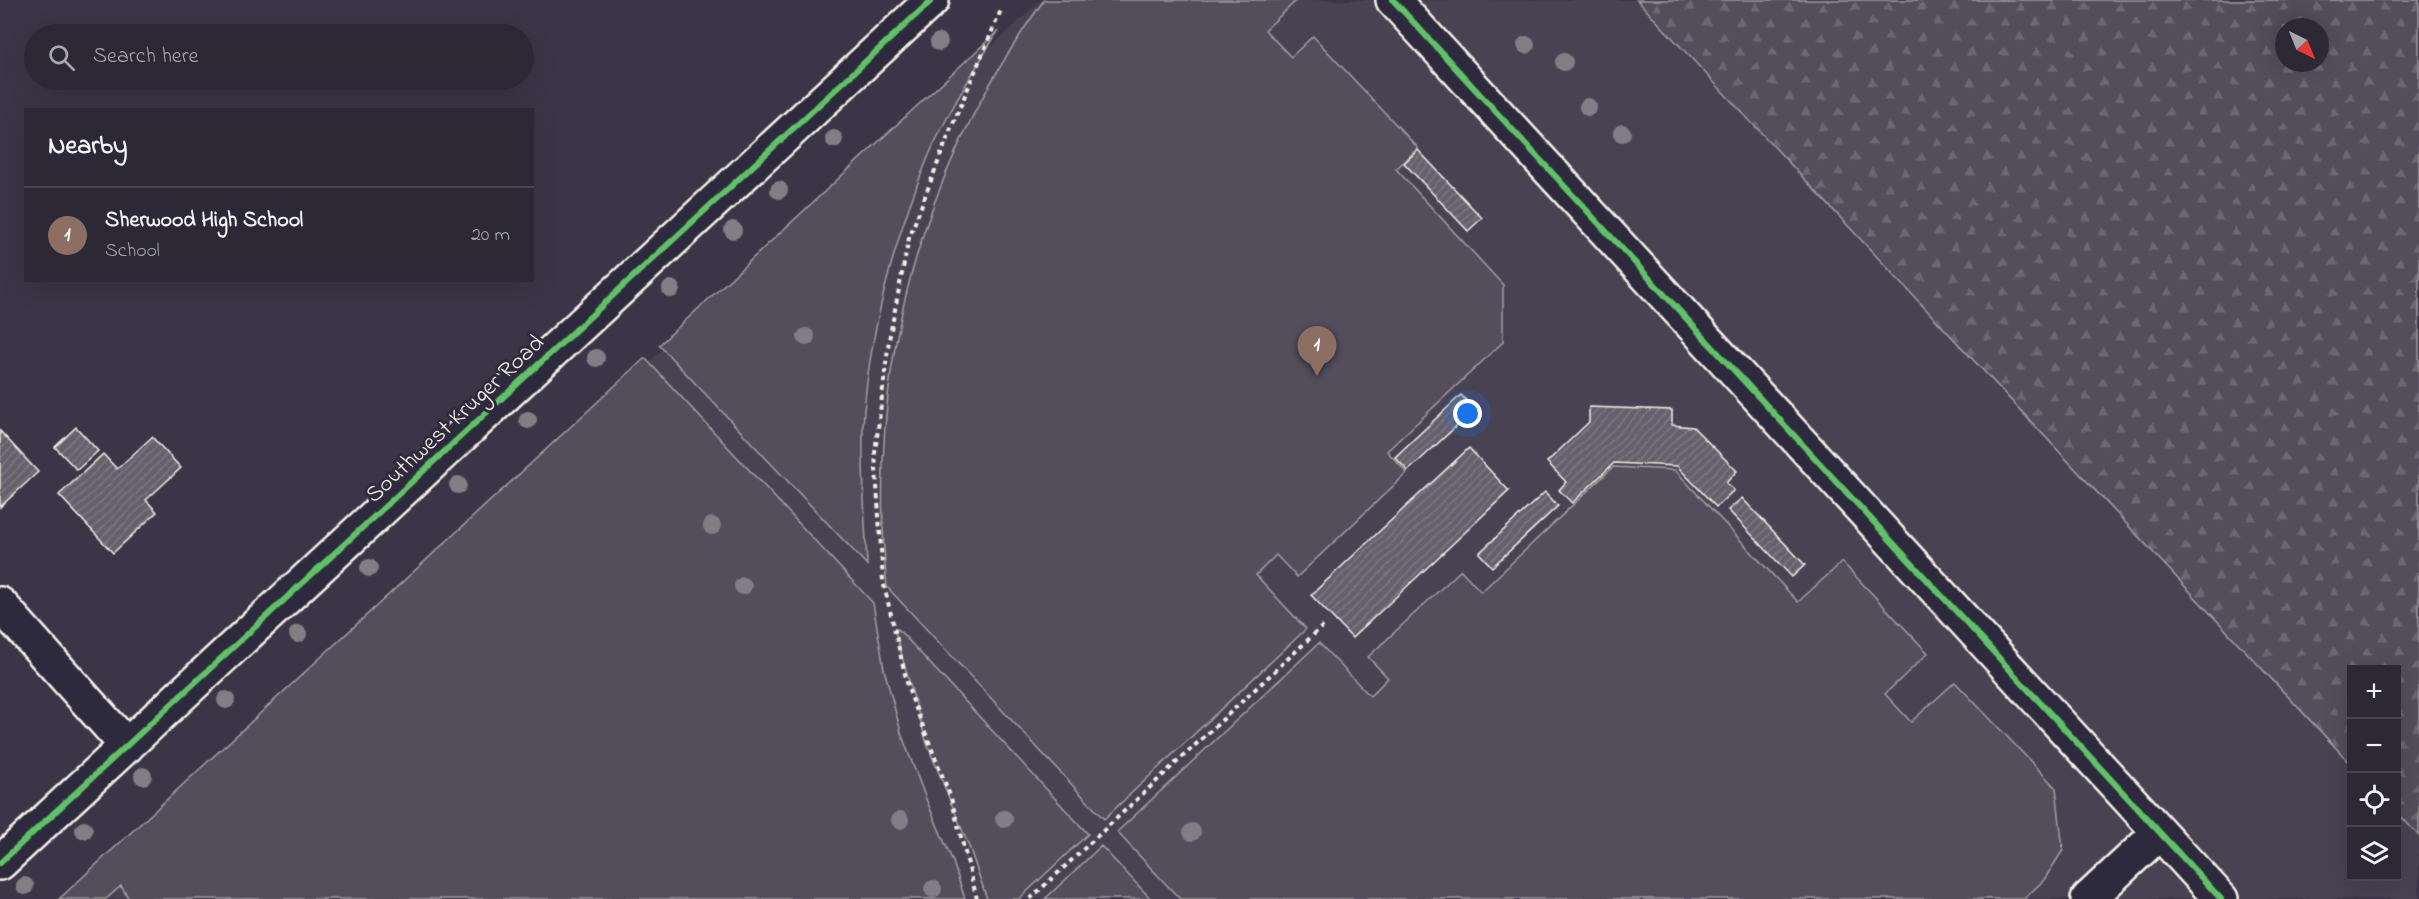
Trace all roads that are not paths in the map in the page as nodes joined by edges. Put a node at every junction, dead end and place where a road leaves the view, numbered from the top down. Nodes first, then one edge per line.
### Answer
1 (932, 0) edge
2 (1393, 0) edge
3 (0, 604) edge
4 (127, 746) junction
5 (2159, 832) junction
6 (0, 863) edge
7 (2088, 899) edge
8 (2221, 899) edge

1 - 4 street, Southwest Kruger Road
2 - 5 street
3 - 4 street
4 - 6 street, Southwest Kruger Road
5 - 7 street
5 - 8 street

